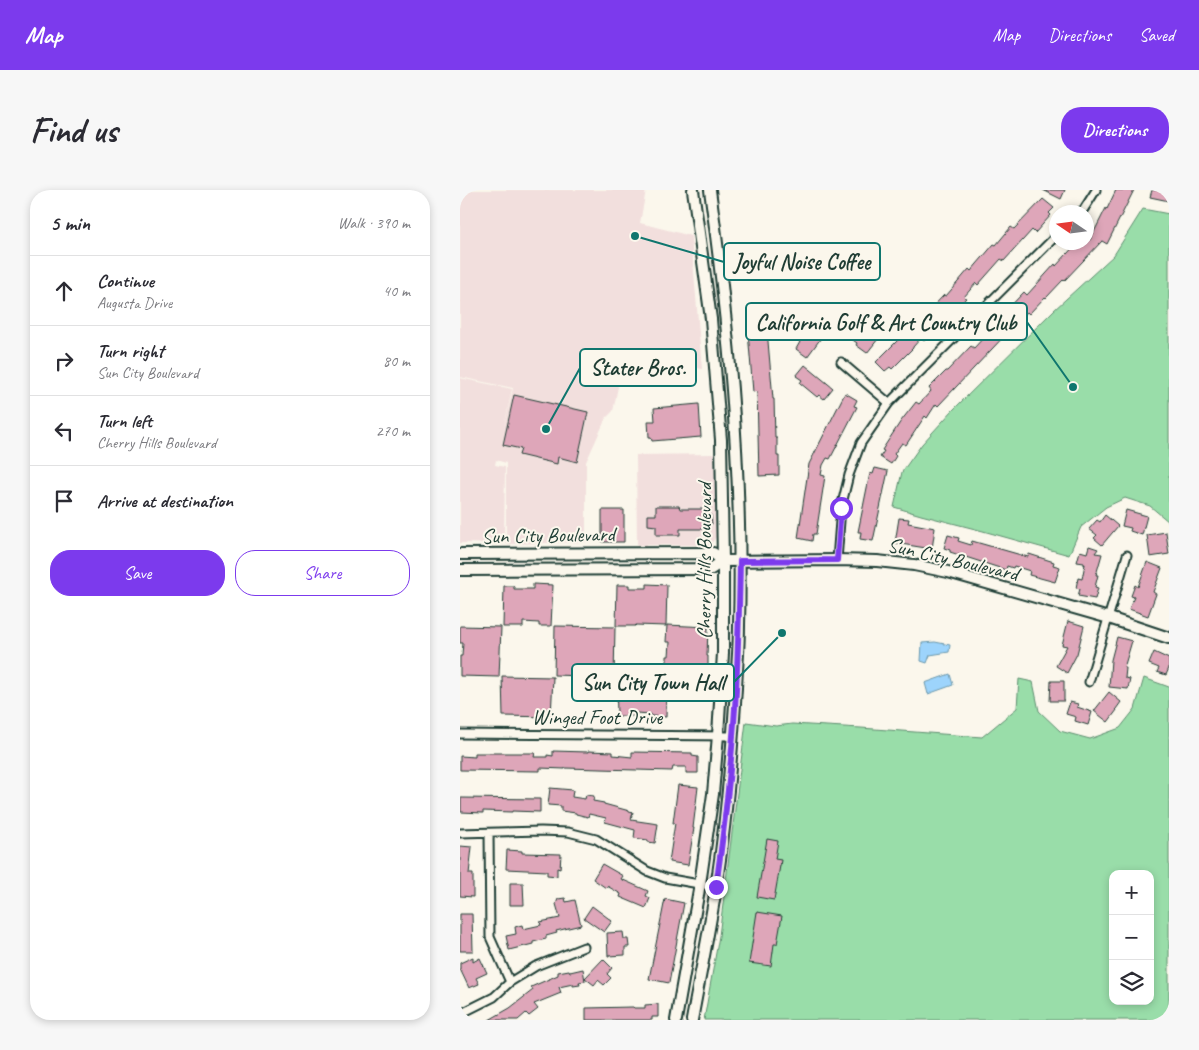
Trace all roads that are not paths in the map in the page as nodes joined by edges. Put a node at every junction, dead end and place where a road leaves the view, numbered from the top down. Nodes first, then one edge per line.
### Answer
1 (693, 190) edge
2 (710, 190) edge
3 (1096, 190) edge
4 (1087, 205) edge
5 (1049, 243) edge
6 (841, 362) dead end
7 (889, 403) junction
8 (460, 554) edge
9 (1127, 555) dead end
10 (837, 560) junction
11 (723, 561) junction
12 (740, 561) junction
13 (460, 570) edge
14 (1109, 618) junction
15 (1169, 638) edge
16 (1089, 682) dead end
17 (460, 734) edge
18 (718, 735) junction
19 (733, 736) junction
20 (489, 832) junction
21 (460, 833) edge
22 (700, 884) junction
23 (716, 887) junction
24 (584, 947) dead end
25 (510, 982) junction
26 (460, 1012) edge
27 (676, 1020) edge
28 (692, 1020) edge

1 - 11 street, Cherry Hills Boulevard
2 - 12 street, Cherry Hills Boulevard
3 - 4 street
5 - 7 street
6 - 7 street
7 - 10 street
8 - 11 street, Sun City Boulevard
9 - 14 street
10 - 12 street, Sun City Boulevard
10 - 14 street, Sun City Boulevard
11 - 12 street, Sun City Boulevard
11 - 13 street, Sun City Boulevard
11 - 18 street, Cherry Hills Boulevard
12 - 19 street, Cherry Hills Boulevard
14 - 15 street, Sun City Boulevard
14 - 16 street
17 - 18 street, Winged Foot Drive
18 - 19 street, Winged Foot Drive
18 - 22 street, Cherry Hills Boulevard
19 - 23 street, Cherry Hills Boulevard
20 - 21 street
20 - 22 street
20 - 25 street
22 - 23 street
22 - 27 street, Cherry Hills Boulevard
23 - 28 street, Cherry Hills Boulevard
24 - 25 street
25 - 26 street

